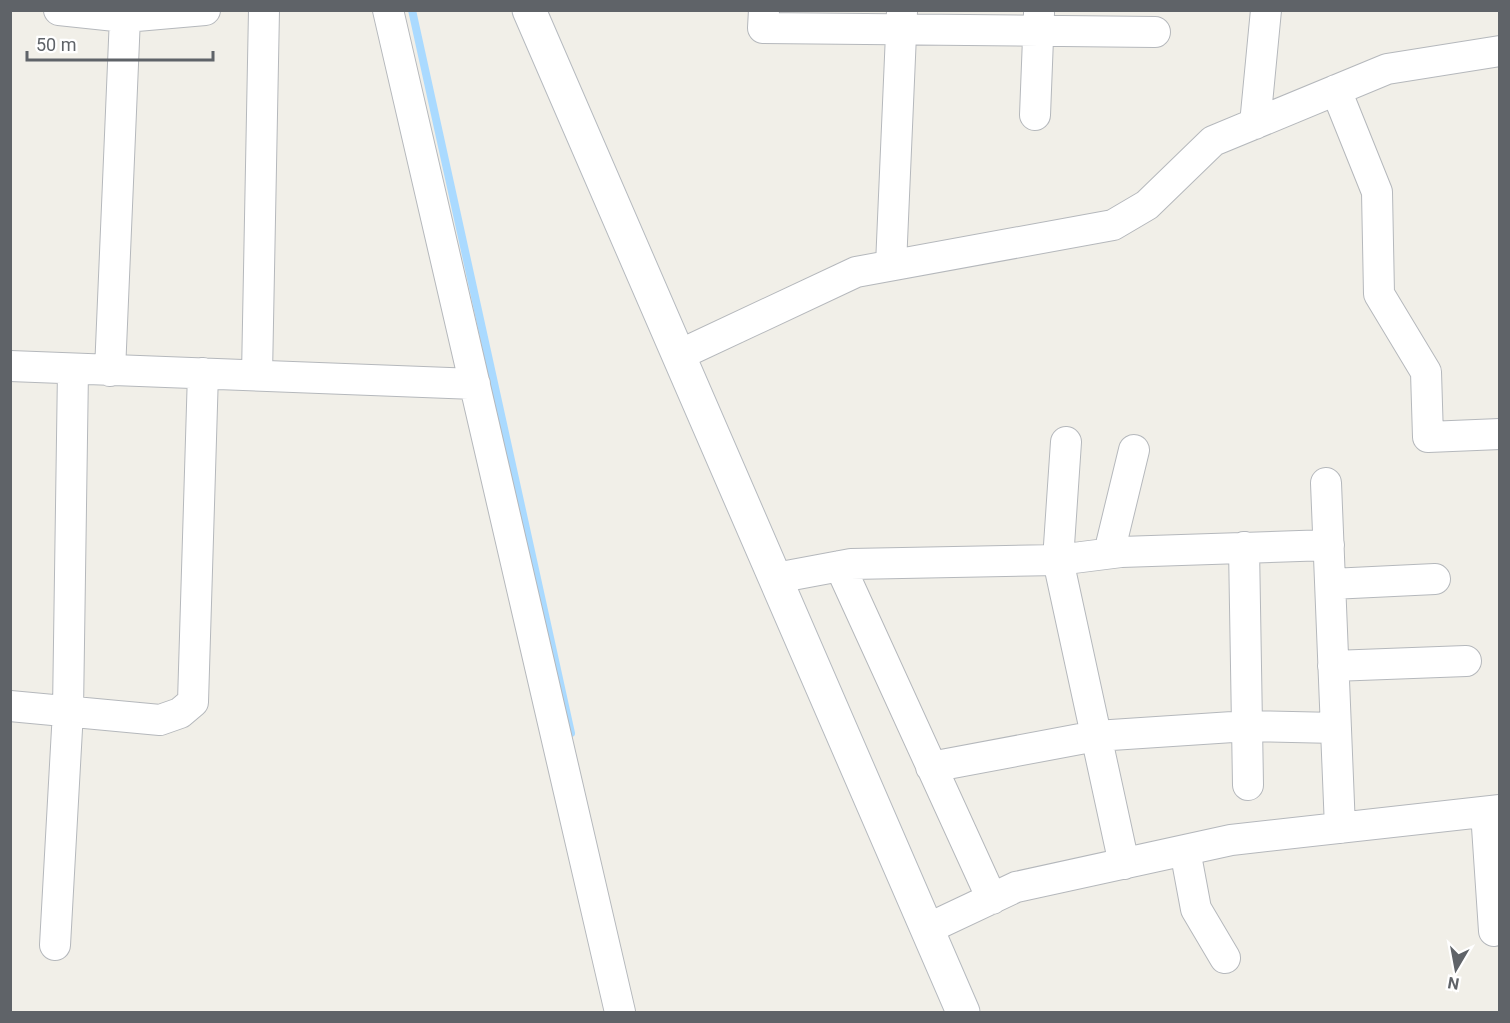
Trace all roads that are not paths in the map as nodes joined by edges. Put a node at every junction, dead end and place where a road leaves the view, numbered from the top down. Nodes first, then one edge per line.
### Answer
1 (59, 10) edge
2 (205, 10) edge
3 (264, 10) edge
4 (388, 10) edge
5 (529, 10) edge
6 (764, 10) edge
7 (1266, 10) edge
8 (126, 17) junction
9 (902, 20) edge
10 (1039, 21) edge
11 (1155, 32) dead end
12 (1500, 51) edge
13 (1336, 90) junction
14 (1035, 114) dead end
15 (1255, 124) junction
16 (891, 265) junction
17 (679, 355) junction
18 (10, 366) edge
19 (73, 370) junction
20 (110, 371) junction
21 (203, 373) junction
22 (257, 375) junction
23 (475, 384) junction
24 (1500, 434) edge
25 (1066, 442) dead end
26 (1134, 450) dead end
27 (1326, 483) dead end
28 (1329, 545) junction
29 (1244, 547) junction
30 (1109, 553) junction
31 (1058, 560) junction
32 (840, 566) junction
33 (776, 578) junction
34 (1435, 579) dead end
35 (1331, 584) junction
36 (1466, 661) dead end
37 (1333, 666) junction
38 (10, 706) edge
39 (68, 711) junction
40 (1247, 728) junction
41 (1336, 728) junction
42 (1096, 736) junction
43 (931, 767) junction
44 (1248, 785) dead end
45 (1493, 811) edge
46 (1340, 828) junction
47 (1185, 850) junction
48 (1124, 864) junction
49 (992, 899) junction
50 (927, 929) junction
51 (1494, 931) dead end
52 (55, 945) dead end
53 (1224, 958) dead end
54 (620, 1012) edge
55 (963, 1012) edge

1 - 8 street
2 - 8 street
3 - 22 street
4 - 23 street
5 - 17 street
6 - 9 street
7 - 15 street
8 - 20 street
9 - 10 street
9 - 16 street
10 - 11 street
10 - 14 street
12 - 13 street
13 - 15 street
13 - 24 street
15 - 16 street
16 - 17 street
17 - 33 street
18 - 19 street
19 - 20 street
19 - 39 street
20 - 21 street
21 - 22 street
21 - 39 street
22 - 23 street
23 - 54 street
25 - 31 street
26 - 30 street
27 - 28 street
28 - 29 street
28 - 35 street
29 - 30 street
29 - 40 street
30 - 31 street
31 - 32 street
31 - 42 street
32 - 33 street
32 - 43 street
33 - 50 street
34 - 35 street
35 - 37 street
36 - 37 street
37 - 41 street
38 - 39 street
39 - 52 street
40 - 41 street
40 - 42 street
40 - 44 street
41 - 46 street
42 - 43 street
42 - 48 street
43 - 49 street
45 - 46 street
45 - 51 street
46 - 47 street
47 - 48 street
47 - 53 street
48 - 49 street
49 - 50 street
50 - 55 street

